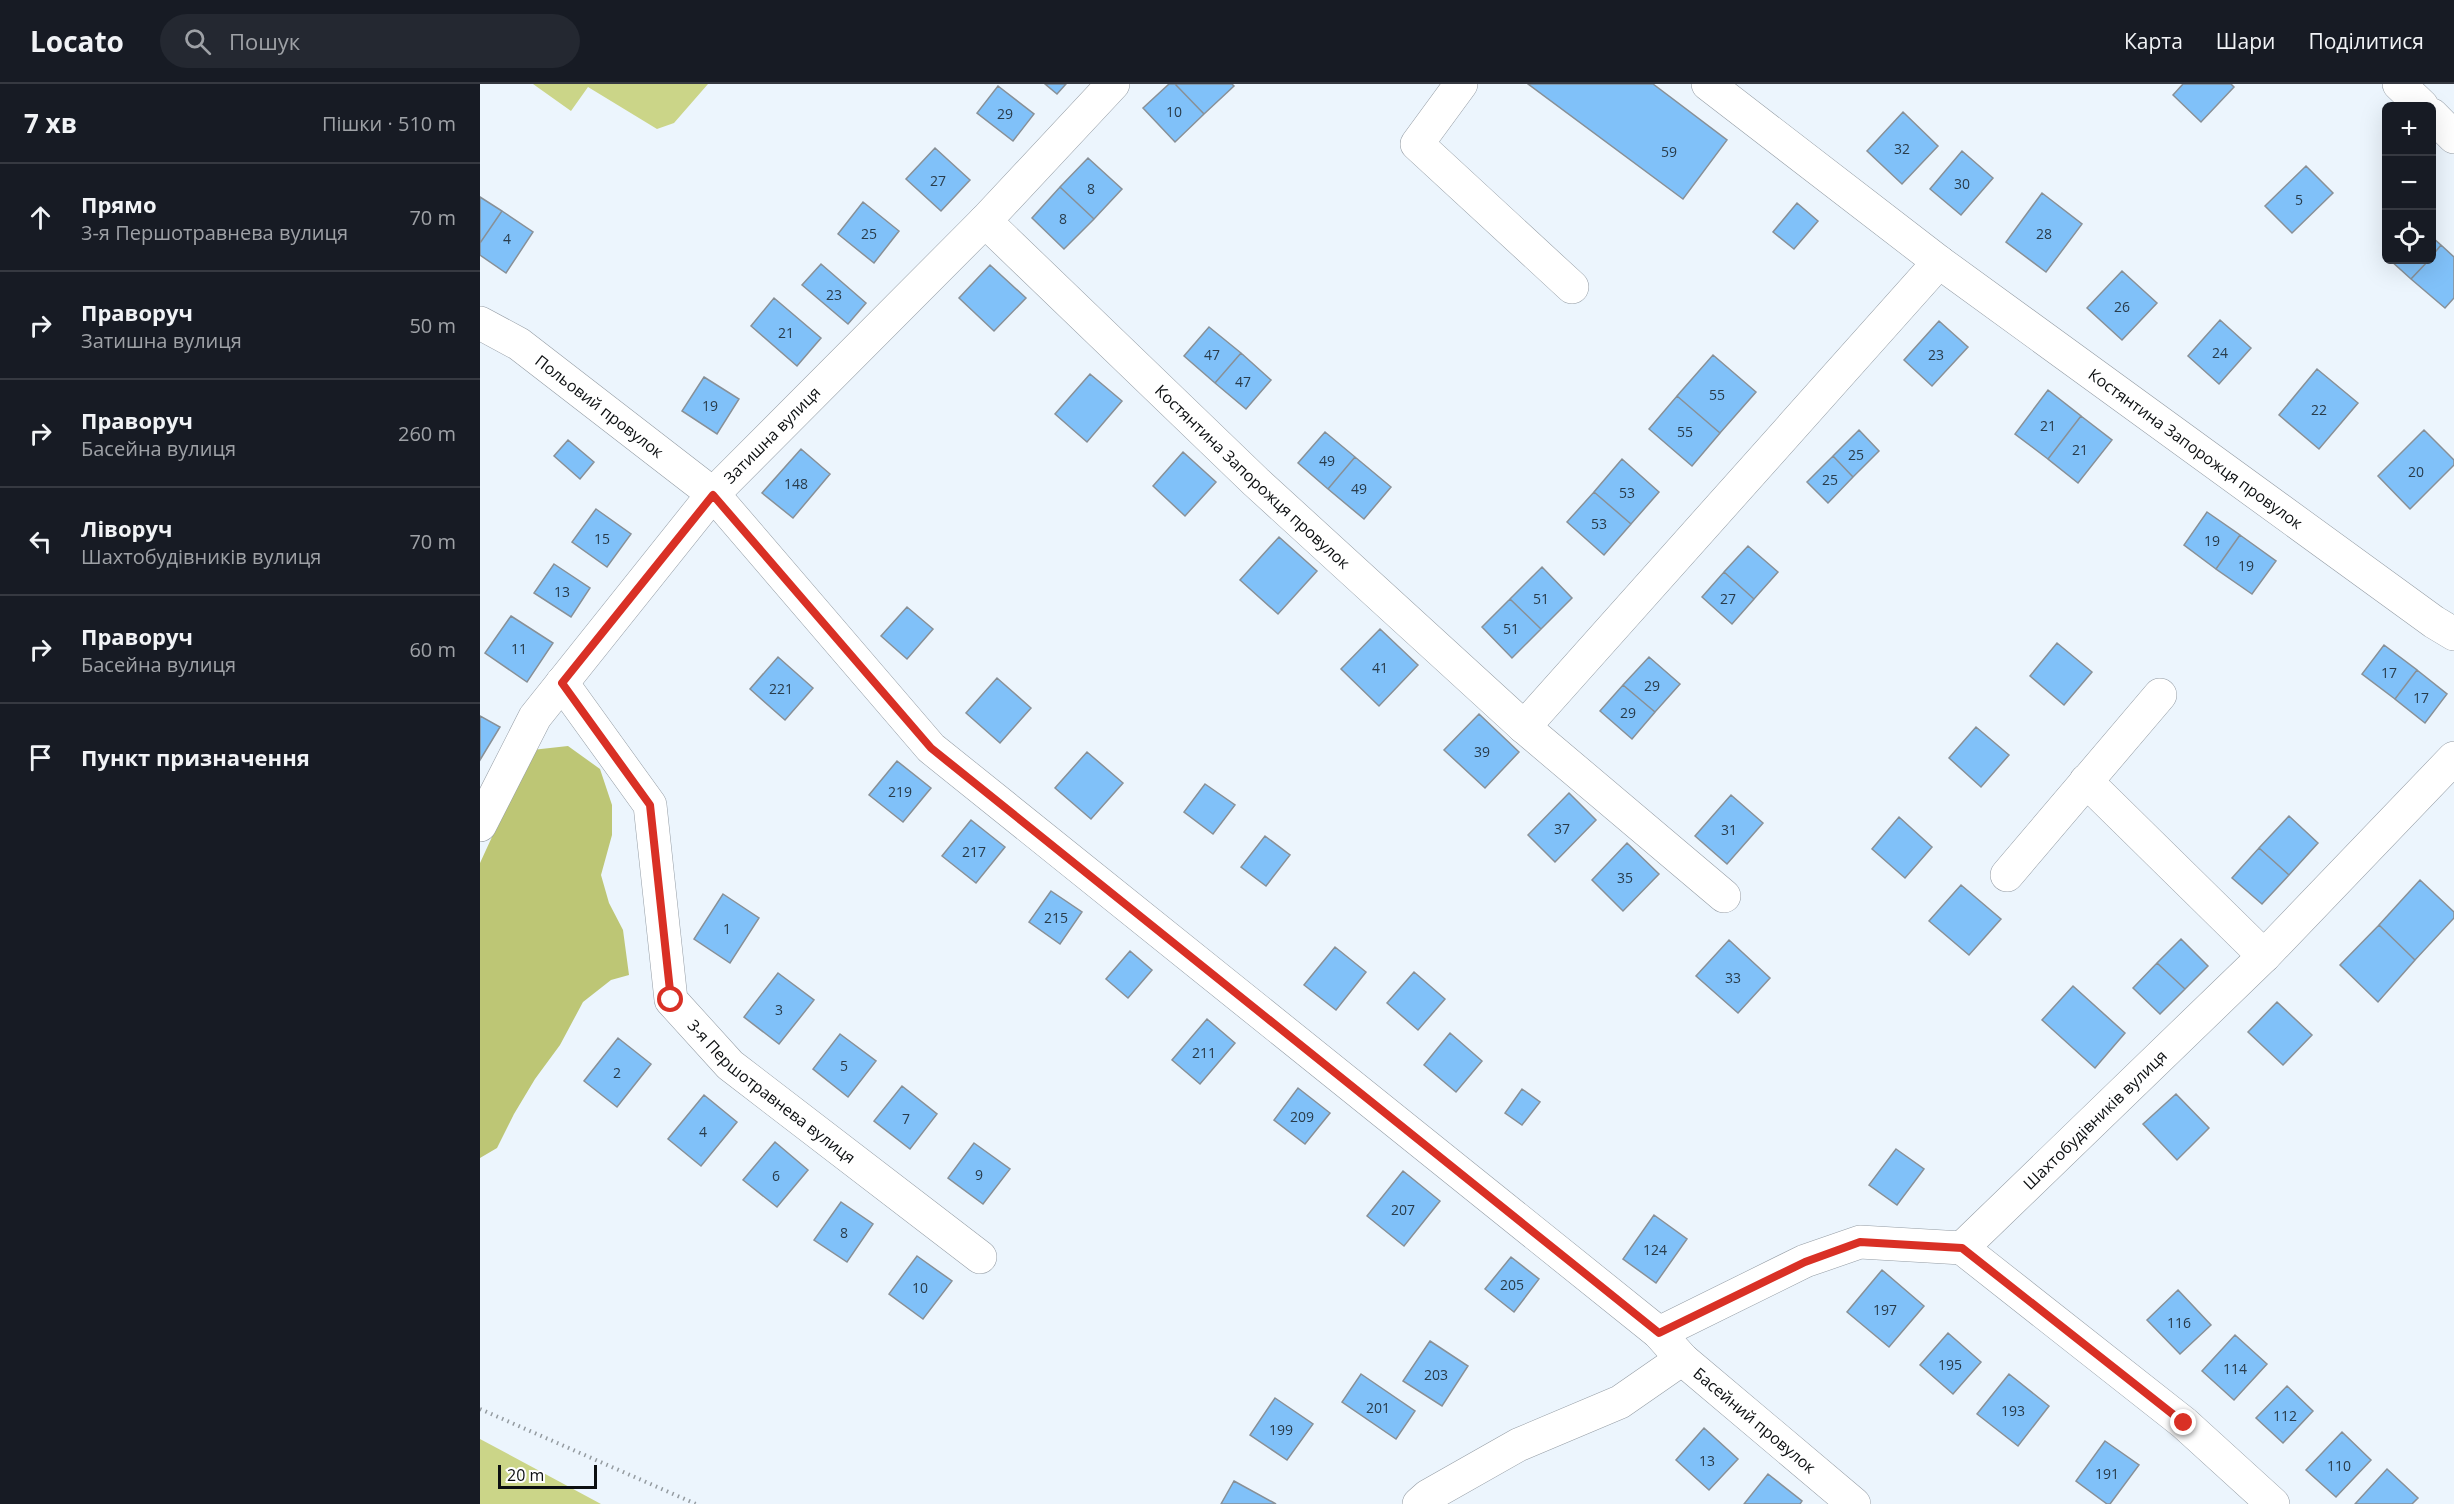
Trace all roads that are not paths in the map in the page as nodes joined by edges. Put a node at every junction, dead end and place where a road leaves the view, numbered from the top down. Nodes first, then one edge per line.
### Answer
1 (1113, 84) edge
2 (1461, 84) edge
3 (1708, 84) edge
4 (2398, 84) edge
5 (2418, 102) edge
6 (2436, 119) edge
7 (2454, 137) edge
8 (985, 221) junction
9 (1939, 262) junction
10 (1572, 287) dead end
11 (480, 323) edge
12 (713, 495) junction
13 (2454, 634) edge
14 (562, 683) junction
15 (2160, 695) dead end
16 (1524, 727) junction
17 (2454, 758) edge
18 (2086, 781) junction
19 (480, 825) edge
20 (2007, 875) dead end
21 (1724, 896) dead end
22 (2264, 956) junction
23 (1962, 1248) junction
24 (980, 1257) dead end
25 (1659, 1333) junction
26 (1682, 1359) junction
27 (1419, 1504) edge
28 (1854, 1504) edge
29 (2274, 1504) edge

1 - 8 street, Затишна вулиця
2 - 10 street
3 - 9 street, Костянтина Запорожця провулок
4 - 5 street
6 - 7 street
8 - 12 street, Затишна вулиця
8 - 16 street, Костянтина Запорожця провулок
9 - 13 street, Костянтина Запорожця провулок
9 - 16 street
11 - 12 street, Польовий провулок
12 - 14 street, Затишна вулиця
12 - 25 street, Польовий провулок
14 - 19 street, Затишна вулиця
14 - 24 street, 3-я Першотравнева вулиця
15 - 18 street
16 - 21 street, Костянтина Запорожця провулок
17 - 22 street, Шахтобудівників вулиця
18 - 20 street
18 - 22 street
22 - 23 street, Шахтобудівників вулиця
23 - 25 street
23 - 29 street
25 - 26 street, Басейний провулок
26 - 27 street
26 - 28 street, Басейний провулок

